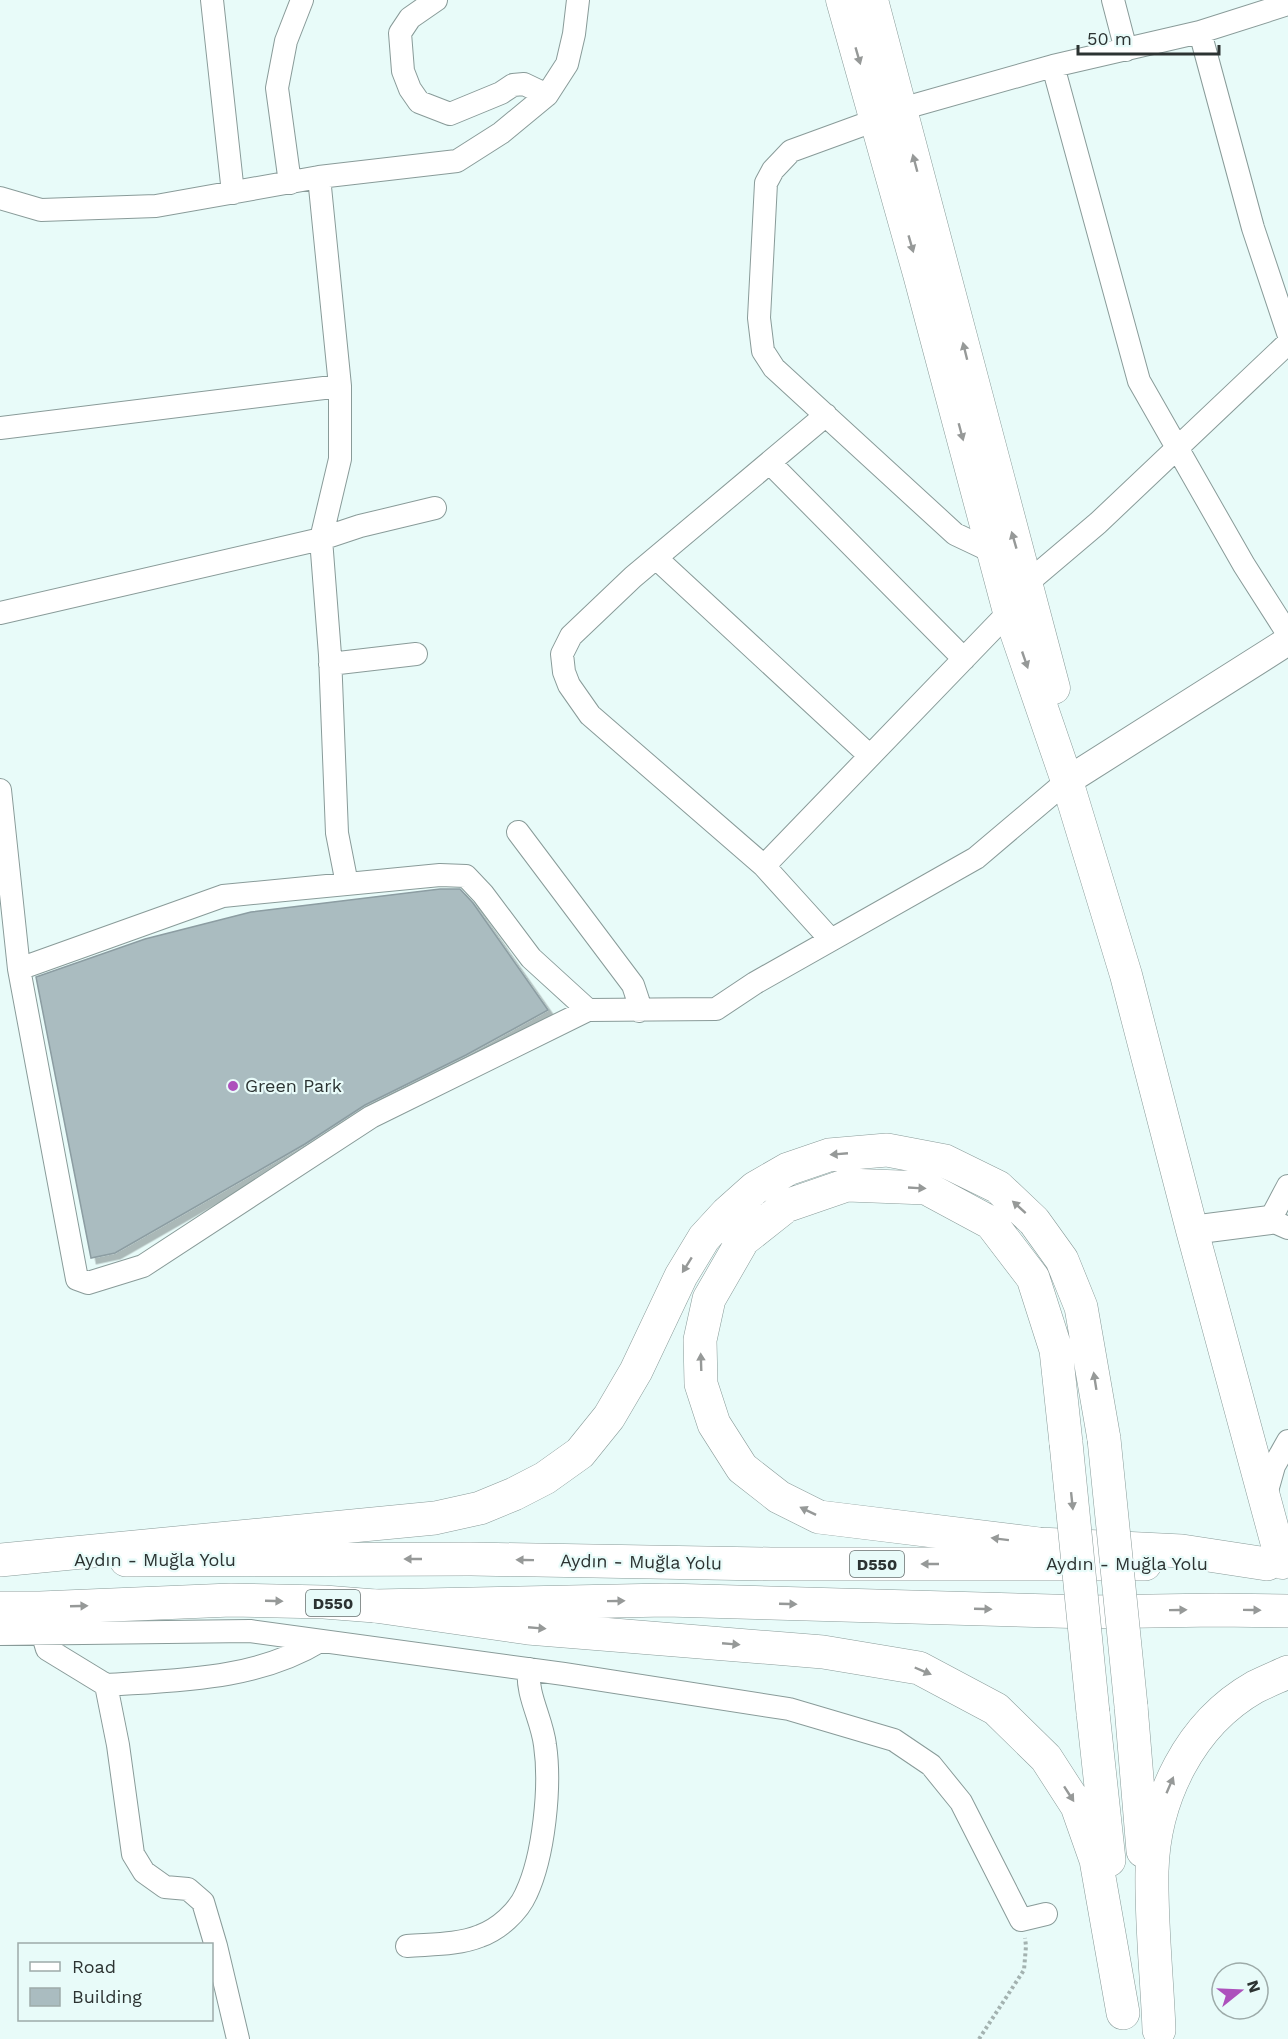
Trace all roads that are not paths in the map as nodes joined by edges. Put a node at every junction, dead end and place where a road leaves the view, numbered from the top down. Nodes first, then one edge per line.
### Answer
1 (212, 0) edge
2 (302, 0) edge
3 (436, 0) edge
4 (578, 0) edge
5 (842, 0) edge
6 (872, 0) edge
7 (1113, 0) edge
8 (1288, 4) edge
9 (1200, 32) junction
10 (1126, 50) junction
11 (1053, 66) junction
12 (547, 95) junction
13 (888, 115) junction
14 (319, 177) junction
15 (290, 183) junction
16 (233, 193) junction
17 (0, 198) edge
18 (1288, 333) edge
19 (1288, 343) edge
20 (340, 386) junction
21 (826, 416) junction
22 (0, 428) edge
23 (1177, 450) junction
24 (770, 463) junction
25 (435, 508) dead end
26 (321, 539) junction
27 (993, 552) junction
28 (656, 558) junction
29 (1026, 584) junction
30 (1009, 612) junction
31 (0, 613) edge
32 (1288, 634) edge
33 (1288, 641) edge
34 (416, 654) dead end
35 (964, 659) junction
36 (330, 664) junction
37 (870, 756) junction
38 (1067, 781) junction
39 (0, 790) edge
40 (518, 832) dead end
41 (764, 866) junction
42 (347, 884) junction
43 (831, 940) junction
44 (20, 969) junction
45 (588, 1010) junction
46 (639, 1011) junction
47 (1288, 1186) edge
48 (1279, 1224) edge
49 (1192, 1230) junction
50 (1288, 1441) edge
51 (1265, 1499) junction
52 (0, 1561) edge
53 (1279, 1564) edge
54 (375, 1606) junction
55 (0, 1608) edge
56 (1288, 1611) edge
57 (41, 1620) junction
58 (0, 1634) edge
59 (320, 1641) junction
60 (529, 1669) junction
61 (1288, 1672) edge
62 (106, 1685) junction
63 (1046, 1914) dead end
64 (407, 1946) dead end
65 (1124, 2026) edge
66 (1160, 2035) edge
67 (238, 2039) edge

1 - 16 street
2 - 15 street
3 - 12 street
4 - 12 street
5 -> 13 main road
6 - 13 main road
7 - 10 street
8 - 9 street
9 - 10 street
9 - 18 street
10 - 11 street
11 - 13 street
11 - 23 street
12 - 14 street
13 - 21 street
13 -> 27 main road
29 -> 13 main road
14 - 15 street
14 - 20 street
15 - 16 street
16 - 17 street
19 - 23 street
20 - 22 street
20 - 26 street
21 - 24 street
21 - 27 street
23 - 29 street
23 - 32 street
24 - 28 street
24 - 35 street
25 - 26 street
26 - 31 street
26 - 36 street
27 - 30 main road
28 - 37 street
28 - 41 street
29 - 38 main road
30 - 35 street
30 -> 38 main road
33 - 38 street
34 - 36 street
35 - 37 street
36 - 42 street
37 - 41 street
38 - 43 street
38 - 49 main road
39 - 44 street
40 - 46 street
41 - 43 street
42 - 44 street
42 - 45 street
43 - 46 street
44 - 45 street
45 - 46 street
47 - 48 street
48 - 49 street
49 - 51 main road
50 - 51 street
51 - 53 main road
53 -> 52 highway, Aydın - Muğla Yolu / D550
66 -> 52 highway, bridge
53 -> 65 highway, bridge
54 -> 56 highway, D550
57 -> 54 highway, D550
54 -> 65 highway
55 - 57 highway, D550
57 - 58 street
57 - 59 street
57 - 62 street
59 - 60 street
59 - 62 street
60 - 63 street
60 - 64 street
66 -> 61 highway
62 - 67 street

